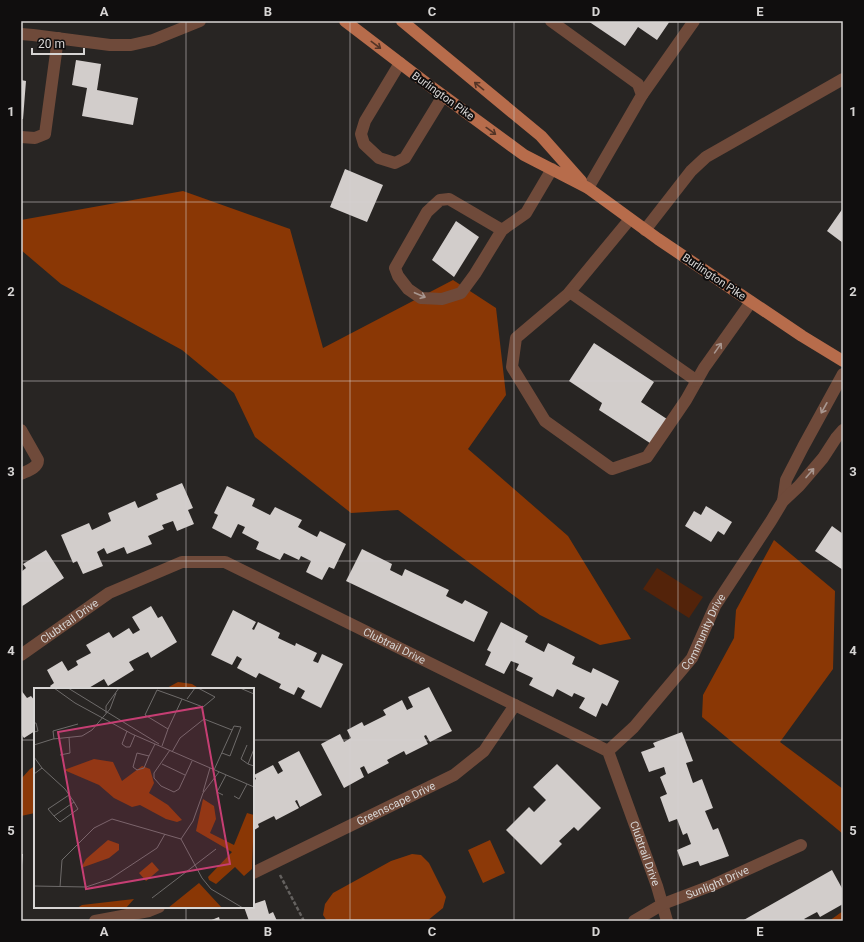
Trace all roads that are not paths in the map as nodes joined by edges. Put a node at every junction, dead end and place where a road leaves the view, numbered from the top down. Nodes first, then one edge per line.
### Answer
1 (200, 21) edge
2 (345, 21) edge
3 (402, 21) edge
4 (551, 21) edge
5 (694, 21) edge
6 (21, 34) edge
7 (58, 38) junction
8 (400, 63) junction
9 (843, 79) edge
10 (443, 96) junction
11 (642, 96) junction
12 (21, 137) edge
13 (552, 169) junction
14 (588, 188) junction
15 (630, 219) junction
16 (502, 230) junction
17 (645, 230) junction
18 (570, 292) junction
19 (751, 302) junction
20 (843, 361) edge
21 (843, 374) edge
22 (697, 381) junction
23 (21, 430) edge
24 (843, 430) edge
25 (21, 474) edge
26 (783, 500) junction
27 (21, 655) edge
28 (515, 705) junction
29 (608, 751) junction
30 (801, 845) dead end
31 (254, 872) edge
32 (663, 904) junction
33 (156, 908) edge
34 (95, 921) edge
35 (634, 921) edge
36 (667, 921) edge

1 - 7 street
2 -> 8 main road, Burlington Pike
14 -> 3 main road, Burlington Pike
4 - 11 street
5 - 11 street
6 - 7 street
7 - 12 street
8 - 10 main road, Burlington Pike
8 - 10 street
9 - 17 street
10 -> 13 main road, Burlington Pike
11 - 14 street
13 - 14 main road, Burlington Pike
13 - 16 street
14 - 15 main road, Burlington Pike
15 - 17 main road, Burlington Pike
15 - 18 street
16 -> 16 street
17 - 19 main road, Burlington Pike
18 - 22 street
18 - 22 street
19 - 20 main road, Burlington Pike
22 -> 19 street
21 -> 26 street, Community Drive
23 - 25 street
26 -> 24 street, Community Drive
26 - 29 street, Community Drive
27 - 28 street, Clubtrail Drive
28 - 29 street, Clubtrail Drive
28 - 31 street, Greenscape Drive
29 - 32 street, Clubtrail Drive
30 - 32 street, Sunlight Drive
32 - 35 street, Sunlight Drive
32 - 36 street, Clubtrail Drive
33 - 34 street

